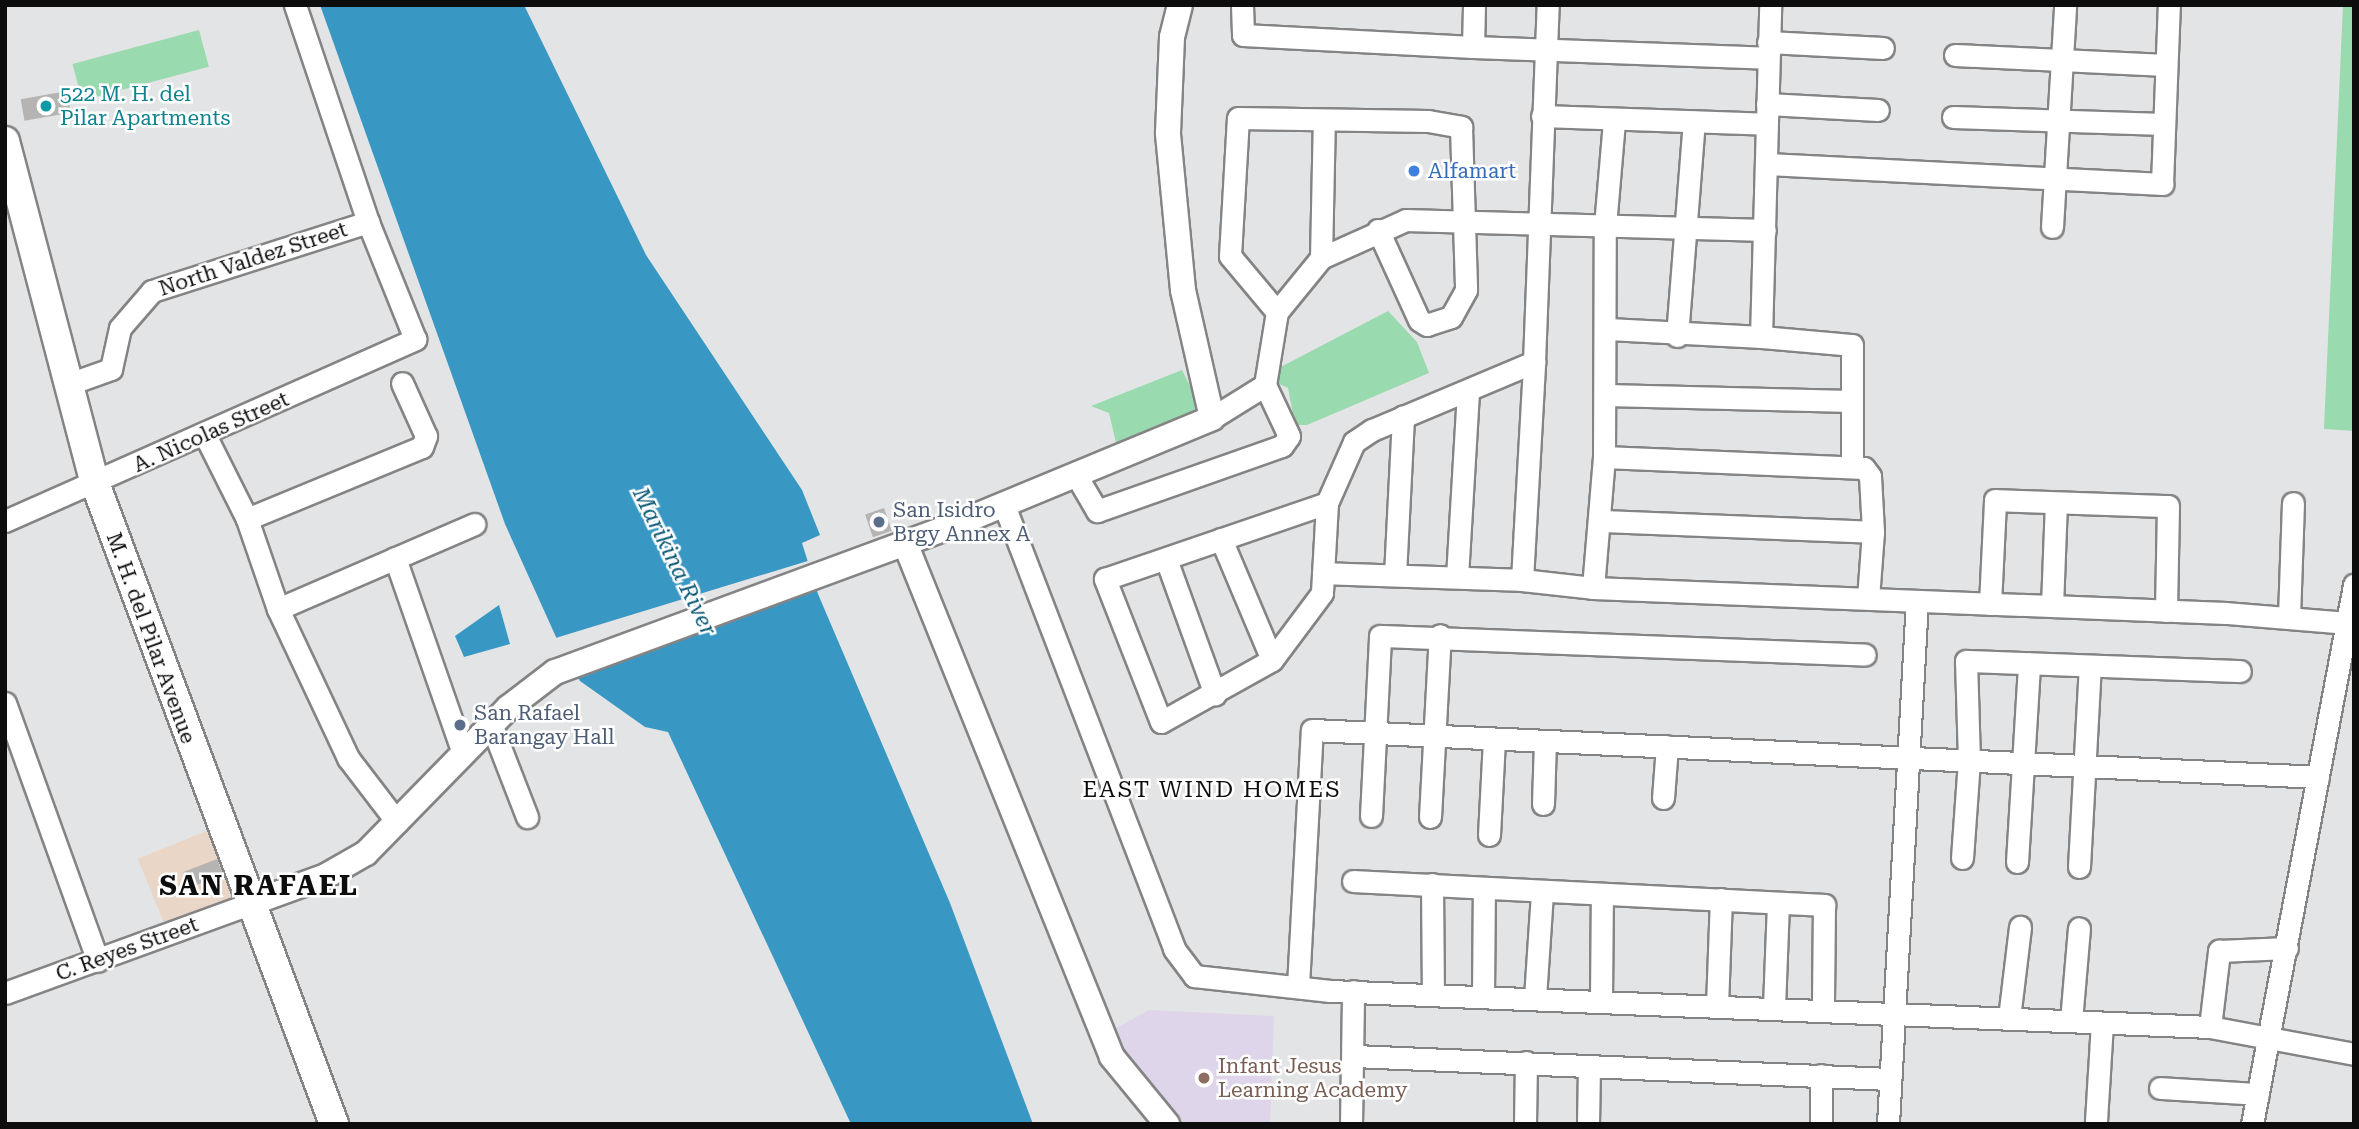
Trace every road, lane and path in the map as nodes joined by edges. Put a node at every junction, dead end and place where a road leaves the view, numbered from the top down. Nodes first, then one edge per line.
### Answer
1 (295, 5) edge
2 (1180, 5) edge
3 (1242, 5) edge
4 (1474, 5) edge
5 (1548, 5) edge
6 (1770, 5) edge
7 (2065, 5) edge
8 (2169, 5) edge
9 (1473, 47) junction
10 (1884, 48) dead end
11 (1767, 50) junction
12 (1546, 54) junction
13 (1955, 55) dead end
14 (2060, 58) junction
15 (2166, 65) junction
16 (1878, 110) dead end
17 (1767, 114) junction
18 (1542, 116) junction
19 (1953, 117) dead end
20 (1324, 120) junction
21 (2057, 120) junction
22 (1614, 121) junction
23 (1694, 122) junction
24 (2164, 124) junction
25 (5, 141) edge
26 (1768, 164) junction
27 (2056, 179) junction
28 (1462, 220) junction
29 (368, 222) junction
30 (1539, 225) junction
31 (1605, 226) junction
32 (1685, 227) junction
33 (2052, 227) dead end
34 (1378, 230) junction
35 (1765, 230) junction
36 (1321, 258) junction
37 (1277, 312) junction
38 (1609, 329) junction
39 (1677, 336) junction
40 (1761, 337) junction
41 (1534, 362) junction
42 (402, 383) dead end
43 (1265, 385) junction
44 (66, 386) junction
45 (1468, 391) junction
46 (1606, 395) junction
47 (1852, 401) junction
48 (1403, 416) junction
49 (1212, 418) junction
50 (205, 435) junction
51 (1604, 457) junction
52 (1852, 465) junction
53 (1076, 475) junction
54 (95, 483) junction
55 (1327, 503) junction
56 (2056, 503) junction
57 (2293, 503) dead end
58 (1004, 505) junction
59 (247, 519) junction
60 (5, 521) edge
61 (1601, 521) junction
62 (474, 524) dead end
63 (1873, 532) junction
64 (1221, 539) junction
65 (905, 542) junction
66 (395, 558) junction
67 (1166, 559) junction
68 (1323, 573) junction
69 (1395, 575) junction
70 (1457, 577) junction
71 (1522, 580) junction
72 (2354, 585) edge
73 (1593, 588) junction
74 (1868, 598) junction
75 (1917, 601) junction
76 (1990, 604) junction
77 (2052, 606) junction
78 (278, 609) junction
79 (2166, 611) junction
80 (2289, 617) junction
81 (2347, 623) junction
82 (1440, 635) junction
83 (1865, 655) dead end
84 (1272, 660) junction
85 (2029, 663) junction
86 (2090, 666) junction
87 (2240, 671) dead end
88 (1215, 694) junction
89 (5, 703) edge
90 (491, 724) junction
91 (1376, 734) junction
92 (1436, 737) junction
93 (1493, 738) junction
94 (1545, 741) junction
95 (1667, 746) junction
96 (463, 753) junction
97 (1907, 759) junction
98 (1969, 761) junction
99 (2026, 763) junction
100 (2084, 764) junction
101 (2318, 776) junction
102 (1663, 798) dead end
103 (1544, 804) dead end
104 (1371, 816) dead end
105 (527, 817) dead end
106 (1430, 817) dead end
107 (397, 822) junction
108 (1489, 835) dead end
109 (1962, 858) dead end
110 (2017, 862) dead end
111 (2079, 867) dead end
112 (1353, 881) dead end
113 (1432, 884) junction
114 (1484, 890) junction
115 (1542, 892) junction
116 (1602, 894) junction
117 (1721, 899) junction
118 (249, 904) junction
119 (1778, 904) junction
120 (2020, 927) dead end
121 (2079, 928) dead end
122 (2287, 947) junction
123 (97, 961) junction
124 (1298, 986) junction
125 (1353, 991) junction
126 (5, 993) edge
127 (1433, 995) junction
128 (1483, 996) junction
129 (1535, 998) junction
130 (1601, 999) junction
131 (1717, 1006) junction
132 (1774, 1007) junction
133 (1823, 1009) junction
134 (1893, 1011) junction
135 (2009, 1018) junction
136 (2071, 1021) junction
137 (2102, 1023) junction
138 (2210, 1027) junction
139 (2270, 1034) junction
140 (2354, 1054) edge
141 (1354, 1056) junction
142 (1526, 1062) junction
143 (1589, 1067) junction
144 (1821, 1075) junction
145 (1889, 1079) junction
146 (2160, 1088) dead end
147 (2258, 1094) junction
148 (2096, 1121) dead end
149 (334, 1124) edge
150 (1167, 1124) edge
151 (1351, 1124) edge
152 (1525, 1124) edge
153 (1588, 1124) edge
154 (1821, 1124) edge
155 (1888, 1124) edge
156 (2252, 1124) edge

1 - 29 street
2 - 49 street
3 - 9 street
4 - 9 street
5 - 12 street
6 - 11 street
7 - 14 street
8 - 15 street
9 - 12 street
10 - 11 street
11 - 12 street
11 - 17 street
12 - 18 street
13 - 14 street
14 - 15 street
14 - 21 street
15 - 24 street
16 - 17 street
17 - 23 street
17 - 26 street
18 - 22 street
18 - 30 street
19 - 21 street
20 - 28 street
20 - 36 street
20 - 37 street
21 - 24 street
21 - 27 street
22 - 23 street
22 - 31 street
23 - 32 street
24 - 27 street
25 - 44 main road, M. H. del Pilar Avenue
26 - 27 street
26 - 35 street
27 - 33 street
28 - 30 street
28 - 34 street
28 - 34 street
29 - 44 street, North Valdez Street
29 - 50 street, A. Nicolas Street
30 - 31 street
30 - 41 street
31 - 32 street
31 - 38 street
32 - 35 street
32 - 39 street
34 - 36 street
35 - 40 street
36 - 37 street
37 - 43 street
38 - 39 street
38 - 46 street
39 - 40 street
40 - 47 street
41 - 45 street
41 - 71 street
42 - 59 street
43 - 49 street
43 - 53 street
44 - 54 main road, M. H. del Pilar Avenue
45 - 48 street
45 - 70 street
46 - 47 street
46 - 51 street
47 - 52 street
48 - 55 street
48 - 69 street
49 - 53 street
50 - 54 street, A. Nicolas Street
50 - 59 street
51 - 52 street
51 - 61 street
52 - 63 street
53 - 58 street
54 - 60 street, A. Nicolas Street
54 - 118 main road, M. H. del Pilar Avenue
55 - 64 street
55 - 68 street
56 - 76 street
56 - 77 street
56 - 79 street
57 - 80 street
58 - 65 street
58 - 124 street
59 - 78 street
61 - 63 street
61 - 73 street
62 - 66 street
63 - 74 street
64 - 67 street
64 - 84 street
65 - 90 street
65 - 150 street
66 - 78 street
66 - 96 street
67 - 88 street
67 - 88 street
68 - 69 street
68 - 84 street
69 - 70 street
70 - 71 street
71 - 73 street
72 - 81 street
73 - 74 street
74 - 75 street
75 - 76 street
75 - 97 street
76 - 77 street
77 - 79 street
78 - 107 street
79 - 80 street
80 - 81 street
81 - 101 street
82 - 83 street
82 - 91 street
82 - 92 street
84 - 88 street
85 - 86 street
85 - 98 street
85 - 99 street
86 - 87 street
86 - 100 street
89 - 123 street
90 - 96 street
90 - 105 street
91 - 92 street
91 - 104 street
91 - 124 street
92 - 93 street
92 - 106 street
93 - 94 street
93 - 108 street
94 - 95 street
94 - 103 street
95 - 97 street
95 - 102 street
96 - 107 street
97 - 98 street
97 - 134 street
98 - 99 street
98 - 109 street
99 - 100 street
99 - 110 street
100 - 101 street
100 - 111 street
101 - 122 street
107 - 118 street
112 - 113 street
113 - 114 street
113 - 127 street
114 - 115 street
114 - 128 street
115 - 116 street
115 - 129 street
116 - 117 street
116 - 130 street
117 - 119 street
117 - 131 street
118 - 123 street, C. Reyes Street
118 - 149 main road, M. H. del Pilar Avenue
119 - 132 street
119 - 133 street
120 - 135 street
121 - 136 street
122 - 138 street
122 - 139 street
123 - 126 street, C. Reyes Street
124 - 125 street
125 - 127 street
125 - 141 street
127 - 128 street
128 - 129 street
129 - 130 street
130 - 131 street
131 - 132 street
132 - 133 street
133 - 134 street
134 - 135 street
134 - 145 street
135 - 136 street
136 - 137 street
137 - 138 street
137 - 148 street
138 - 139 street
139 - 140 street
139 - 147 street
141 - 142 street
141 - 151 street
142 - 143 street
142 - 152 street
143 - 144 street
143 - 153 street
144 - 145 street
144 - 154 street
145 - 155 street
146 - 147 street
147 - 156 street

